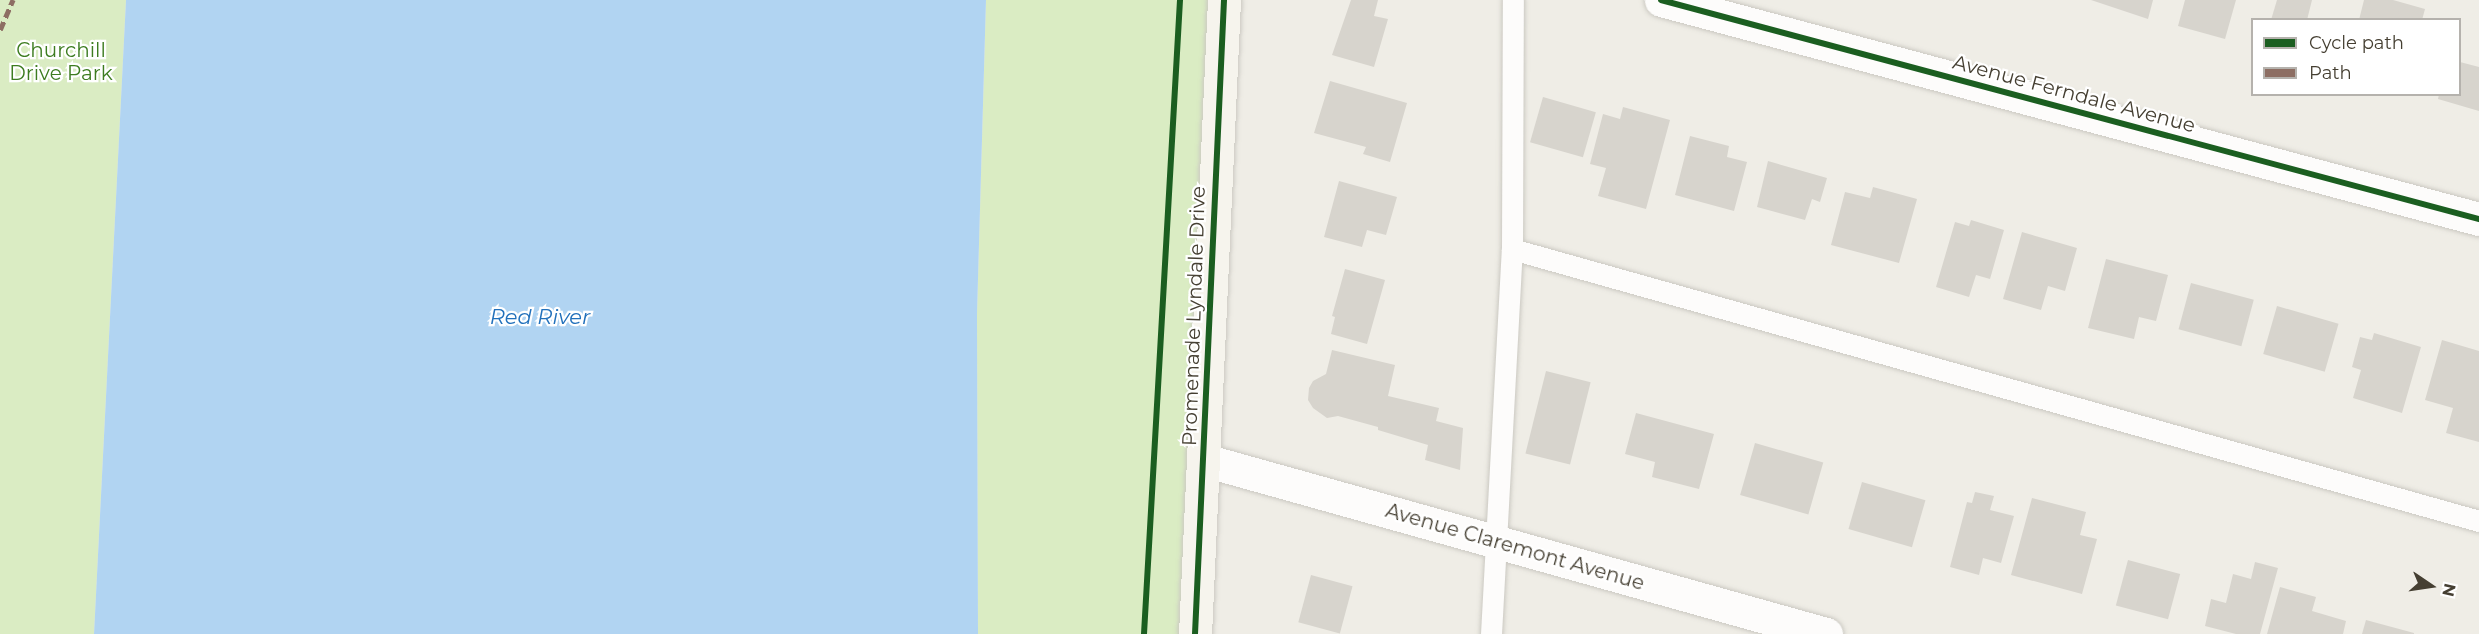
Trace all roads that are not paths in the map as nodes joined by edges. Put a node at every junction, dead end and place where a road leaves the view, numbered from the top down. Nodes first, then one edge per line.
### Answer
1 (1224, 0) edge
2 (1513, 0) edge
3 (1661, 0) edge
4 (2479, 219) edge
5 (1512, 249) junction
6 (1204, 460) junction
7 (2479, 521) edge
8 (1496, 541) junction
9 (1195, 634) edge
10 (1491, 634) edge
11 (1826, 634) edge

1 - 6 street, Promenade Lyndale Drive
2 - 5 lane
3 - 4 street, Avenue Ferndale Avenue
5 - 7 lane
5 - 8 lane
6 - 8 street, Avenue Claremont Avenue
6 - 9 street, Promenade Lyndale Drive
8 - 10 lane
8 - 11 street, Avenue Claremont Avenue

